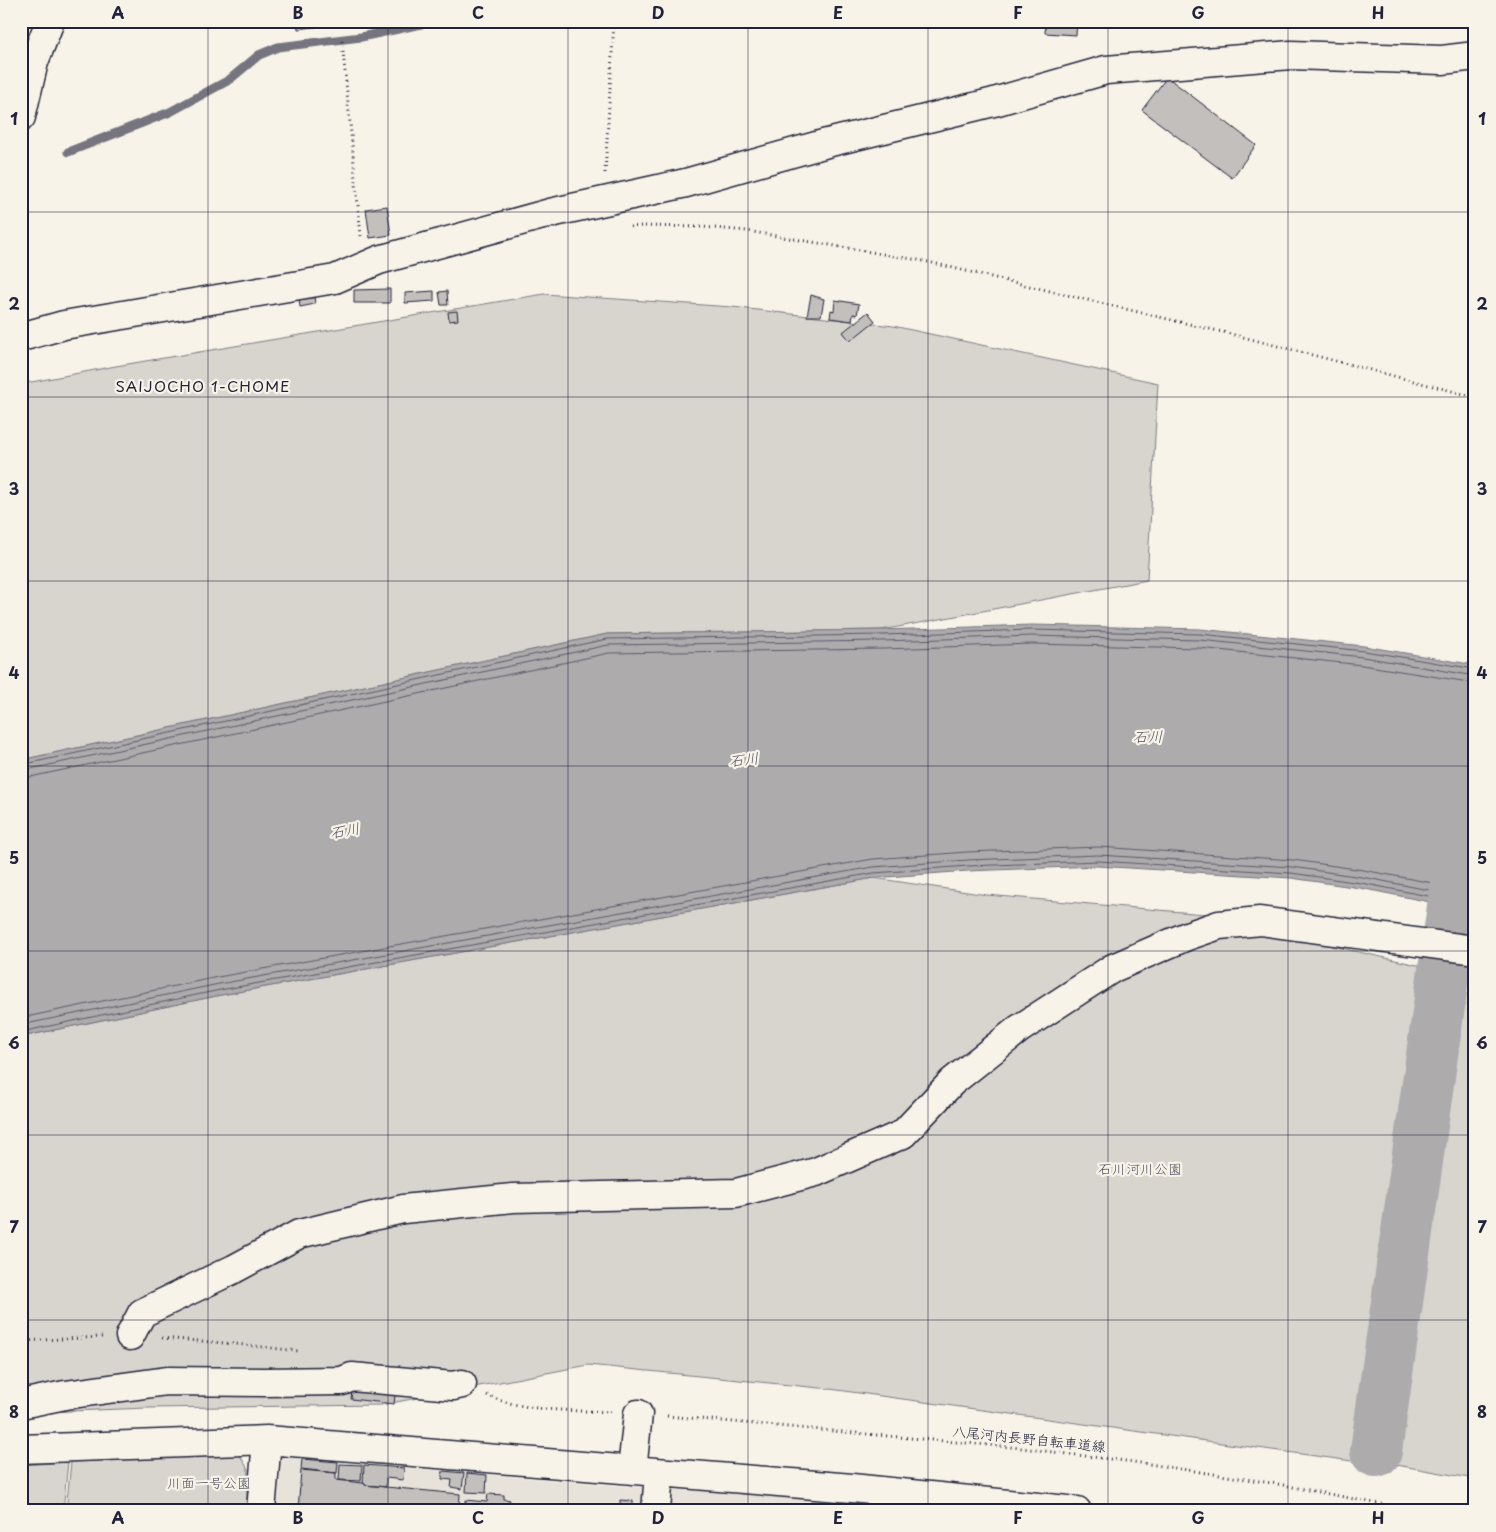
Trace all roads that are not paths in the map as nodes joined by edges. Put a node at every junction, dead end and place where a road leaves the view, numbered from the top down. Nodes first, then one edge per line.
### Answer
1 (50, 21) edge
2 (1475, 56) edge
3 (21, 117) edge
4 (21, 337) edge
5 (1475, 950) edge
6 (130, 1336) road end
7 (462, 1384) dead end
8 (21, 1404) edge
9 (638, 1414) road end
10 (267, 1440) junction
11 (21, 1449) edge
12 (632, 1470) junction
13 (659, 1472) junction
14 (261, 1511) edge
15 (656, 1511) edge
16 (1077, 1511) edge

1 - 3 street
2 - 4 street
5 - 6 street
7 - 8 street
9 - 12 street
10 - 11 street
10 - 12 street
10 - 14 street
12 - 13 street
13 - 15 street
13 - 16 street

